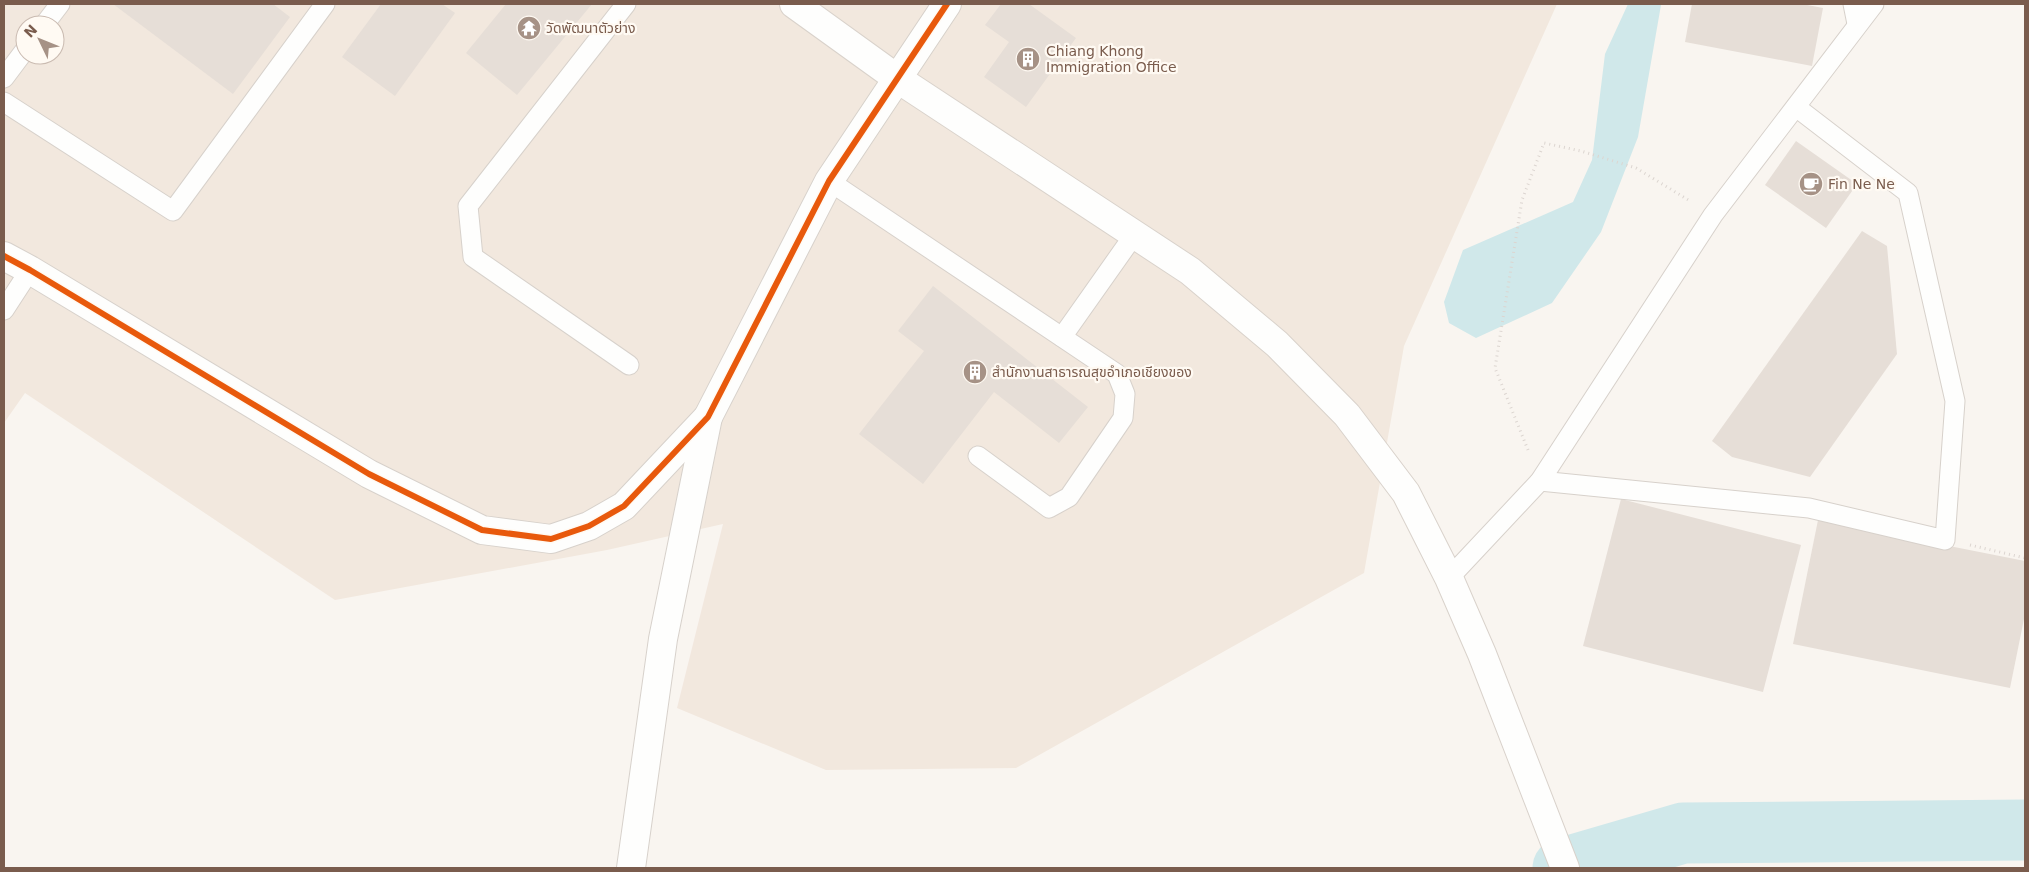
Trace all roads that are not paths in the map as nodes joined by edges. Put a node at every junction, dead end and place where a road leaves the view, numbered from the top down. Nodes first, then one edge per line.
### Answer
1 (60, 4) edge
2 (626, 4) edge
3 (794, 4) edge
4 (948, 4) edge
5 (1853, 4) edge
6 (1874, 4) edge
7 (317, 7) edge
8 (52, 15) edge
9 (1857, 24) junction
10 (15, 63) edge
11 (4, 78) edge
12 (898, 79) junction
13 (4, 102) edge
14 (1796, 107) junction
15 (830, 181) junction
16 (1134, 235) junction
17 (4, 256) edge
18 (30, 270) junction
19 (4, 310) edge
20 (1062, 336) junction
21 (630, 365) dead end
22 (708, 417) junction
23 (978, 456) dead end
24 (1540, 481) junction
25 (1449, 578) junction
26 (631, 868) edge
27 (1565, 868) edge

1 - 8 lane
2 - 21 lane
3 - 12 street
4 - 12 street
5 - 9 lane
6 - 9 lane
7 - 13 lane
9 - 14 lane
10 - 11 lane
12 - 15 street
12 - 16 street
14 - 24 lane
14 - 24 lane
15 - 20 lane
15 - 22 street
16 - 20 lane
16 - 25 street
17 - 18 street
18 - 19 lane
18 - 22 street
20 - 23 lane
22 - 26 street
24 - 25 lane
25 - 27 street

